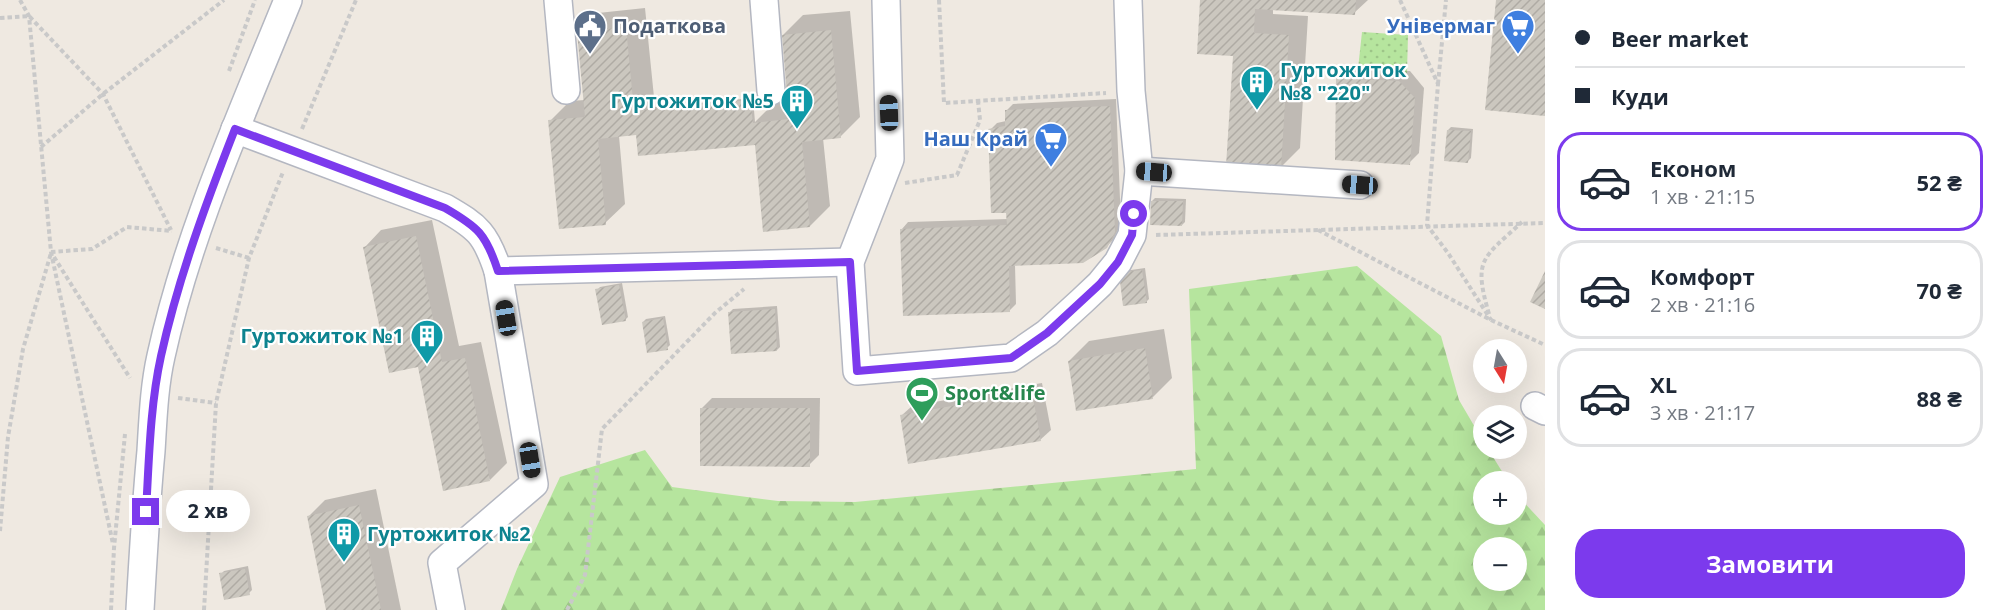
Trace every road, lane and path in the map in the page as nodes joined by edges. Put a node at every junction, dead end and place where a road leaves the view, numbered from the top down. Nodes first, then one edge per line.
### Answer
1 (20, 0) edge
2 (224, 0) edge
3 (288, 0) edge
4 (356, 0) edge
5 (558, 0) edge
6 (764, 0) edge
7 (886, 0) edge
8 (939, 0) edge
9 (1128, 0) edge
10 (1400, 0) edge
11 (1446, 0) edge
12 (29, 16) junction
13 (0, 18) edge
14 (1438, 84) junction
15 (566, 90) dead end
16 (771, 91) dead end
17 (1131, 91) junction
18 (103, 94) junction
19 (978, 101) junction
20 (235, 129) junction
21 (41, 147) junction
22 (292, 151) junction
23 (1138, 171) junction
24 (881, 182) junction
25 (1360, 185) dead end
26 (1522, 222) junction
27 (1545, 223) edge
28 (1426, 225) junction
29 (1317, 229) junction
30 (1132, 235) junction
31 (51, 252) junction
32 (850, 262) junction
33 (775, 264) junction
34 (498, 271) junction
35 (1491, 320) junction
36 (1545, 345) edge
37 (130, 378) dead end
38 (0, 531) edge
39 (114, 548) dead end
40 (140, 610) edge
41 (204, 610) edge
42 (451, 610) edge
43 (567, 610) edge

1 - 12 path
2 - 18 path
3 - 20 street
4 - 22 path
5 - 15 street
6 - 16 street
7 - 24 street
8 - 19 path
9 - 17 street
10 - 14 path
11 - 14 path
12 - 13 path
12 - 18 path
12 - 21 path
14 - 28 path
17 - 19 path
17 - 23 street
18 - 21 path
18 - 31 path
19 - 24 path
20 - 22 street
20 - 40 street
21 - 31 path
22 - 34 street
22 - 41 path
23 - 25 street
23 - 30 street
24 - 32 street
26 - 27 path
26 - 28 path
26 - 35 path
28 - 29 path
28 - 35 path
29 - 30 path
29 - 35 path
30 - 32 street
31 - 37 path
31 - 38 path
31 - 39 path
32 - 33 street
33 - 34 street
33 - 43 path
34 - 42 street
35 - 36 path

